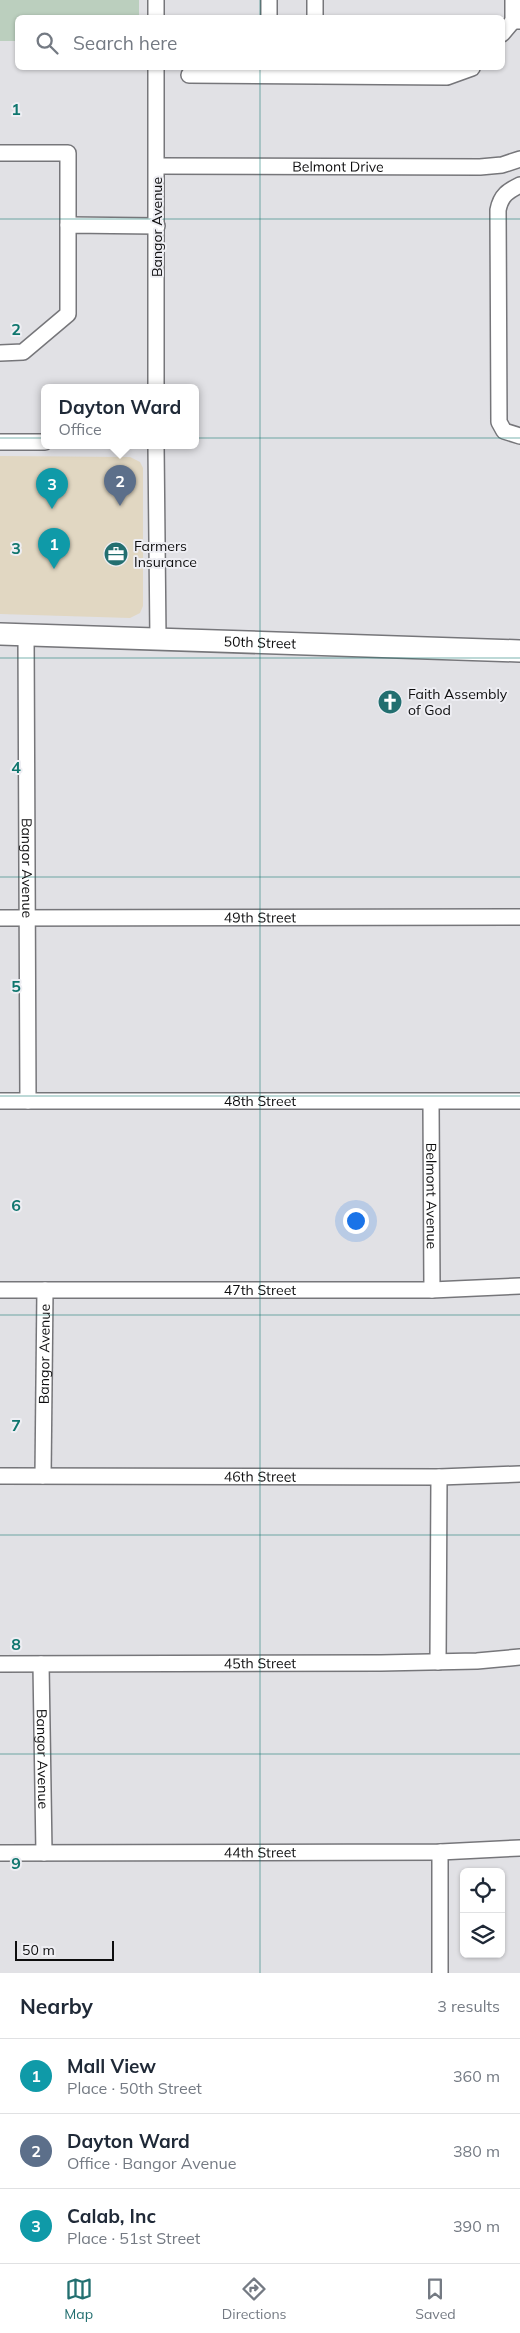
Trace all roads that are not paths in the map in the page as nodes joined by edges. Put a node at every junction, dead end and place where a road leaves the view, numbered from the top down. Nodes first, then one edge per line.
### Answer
1 (156, 0) edge
2 (268, 0) edge
3 (315, 0) edge
4 (513, 0) edge
5 (156, 15) edge
6 (269, 15) edge
7 (315, 15) edge
8 (516, 21) edge
9 (505, 31) edge
10 (156, 70) edge
11 (466, 70) edge
12 (269, 72) edge
13 (315, 72) edge
14 (189, 75) dead end
15 (0, 153) edge
16 (520, 159) edge
17 (157, 166) junction
18 (520, 185) edge
19 (68, 225) junction
20 (157, 226) junction
21 (0, 353) edge
22 (156, 384) edge
23 (520, 436) edge
24 (0, 442) edge
25 (41, 442) edge
26 (156, 449) edge
27 (0, 634) edge
28 (26, 634) junction
29 (158, 638) junction
30 (520, 651) edge
31 (520, 917) edge
32 (0, 918) edge
33 (27, 918) junction
34 (0, 1101) edge
35 (28, 1101) junction
36 (520, 1101) edge
37 (431, 1102) junction
38 (520, 1286) edge
39 (0, 1290) edge
40 (45, 1290) junction
41 (432, 1290) junction
42 (520, 1474) edge
43 (0, 1476) edge
44 (43, 1476) junction
45 (439, 1477) junction
46 (520, 1657) edge
47 (438, 1662) junction
48 (0, 1664) edge
49 (41, 1664) junction
50 (520, 1848) edge
51 (440, 1852) junction
52 (0, 1853) edge
53 (44, 1853) junction
54 (440, 1973) edge

1 - 5 street
2 - 6 street
3 - 7 street
4 - 8 street
8 - 9 street
10 - 17 street, Bangor Avenue
11 - 13 street
12 - 13 street
12 - 14 street
15 - 19 street
16 - 17 street, Belmont Drive
17 - 20 street, Bangor Avenue
18 - 23 street
19 - 20 street
19 - 21 street
20 - 22 street, Bangor Avenue
24 - 25 street
26 - 29 street
27 - 28 main road, 50th Street
28 - 29 main road, 50th Street
28 - 33 street, Bangor Avenue
29 - 30 main road, 50th Street
31 - 33 street, 49th Street
32 - 33 street, 49th Street
33 - 35 street, Bangor Avenue
34 - 35 street, 48th Street
35 - 37 street, 48th Street
36 - 37 street, 48th Street
37 - 41 street, Belmont Avenue
38 - 41 street, 47th Street
39 - 40 street, 47th Street
40 - 41 street, 47th Street
40 - 44 street, Bangor Avenue
42 - 45 street, 46th Street
43 - 44 street, 46th Street
44 - 45 street, 46th Street
45 - 47 street
46 - 47 street, 45th Street
47 - 49 street, 45th Street
48 - 49 street, 45th Street
49 - 53 street, Bangor Avenue
50 - 51 street, 44th Street
51 - 53 street, 44th Street
51 - 54 street
52 - 53 street, 44th Street

